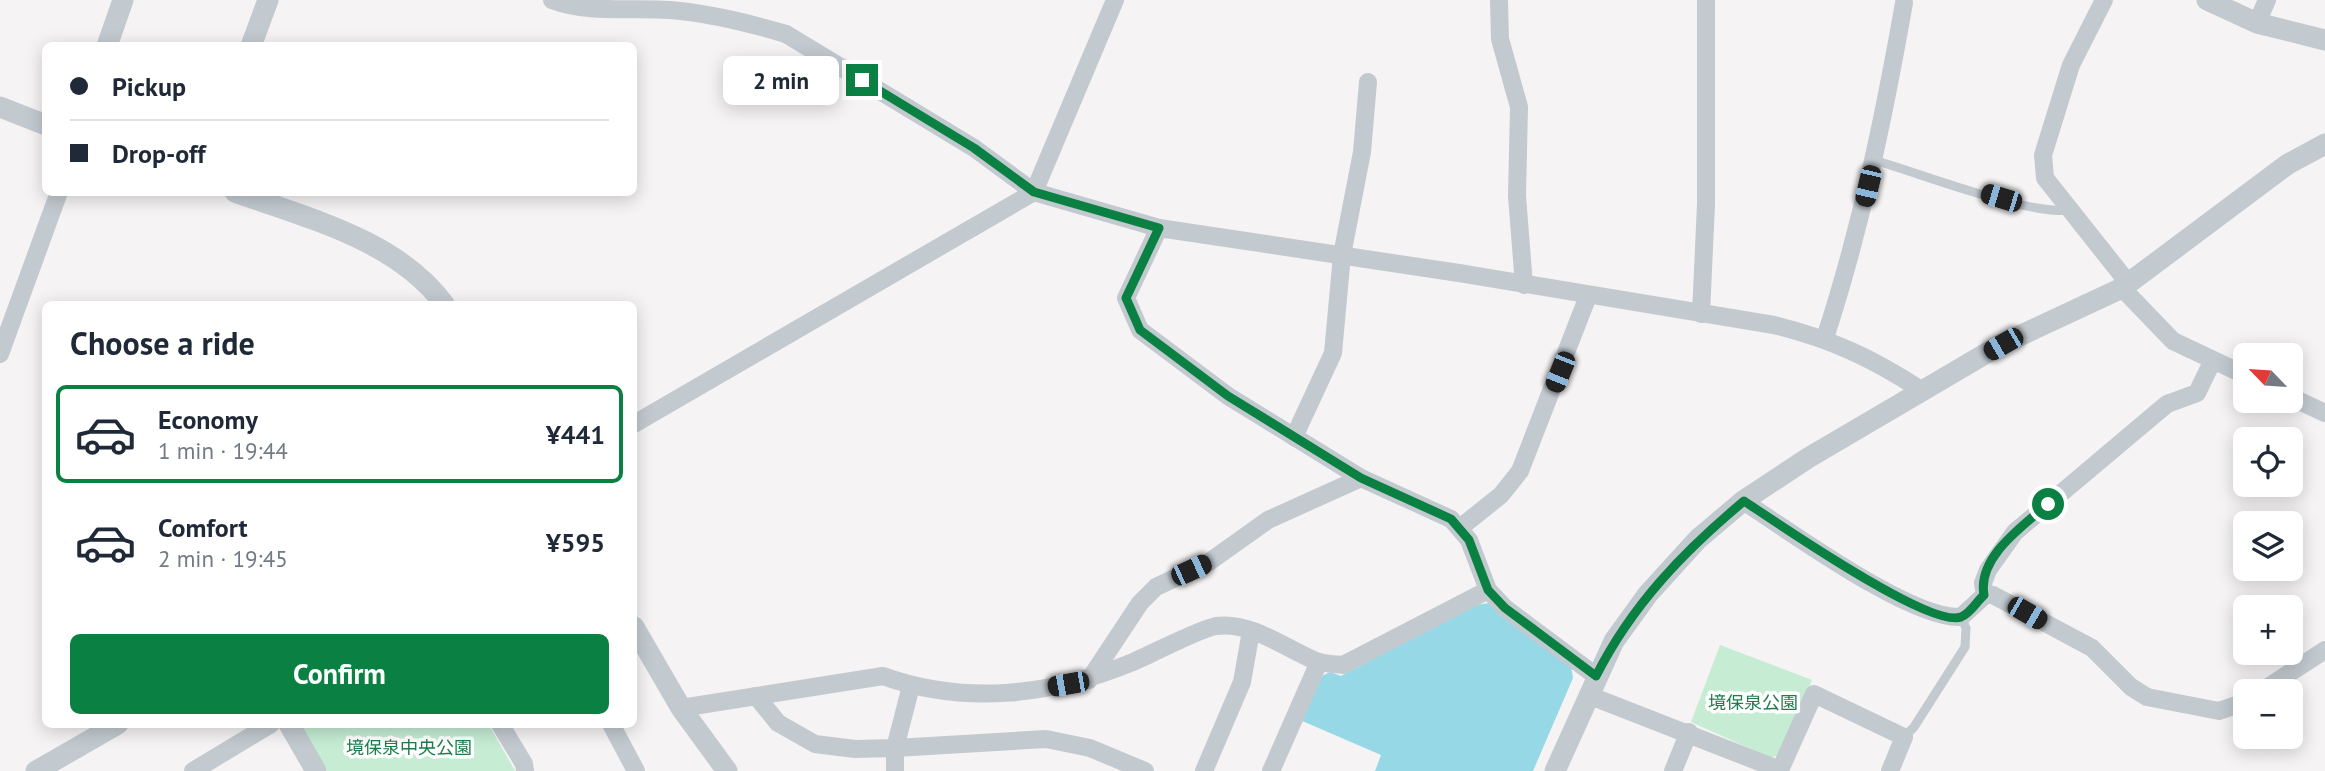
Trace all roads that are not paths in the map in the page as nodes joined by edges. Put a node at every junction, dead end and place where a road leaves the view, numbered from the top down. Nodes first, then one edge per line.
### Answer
1 (123, 0) edge
2 (268, 0) edge
3 (552, 0) edge
4 (1115, 0) edge
5 (1499, 0) edge
6 (1706, 0) edge
7 (2104, 0) edge
8 (2207, 0) edge
9 (2267, 0) edge
10 (1904, 3) dead end
11 (2257, 23) junction
12 (2325, 40) edge
13 (108, 42) edge
14 (252, 42) edge
15 (1368, 82) dead end
16 (0, 107) edge
17 (42, 123) edge
18 (2325, 144) edge
19 (1874, 160) junction
20 (1034, 192) junction
21 (58, 196) edge
22 (246, 196) edge
23 (2071, 210) junction
24 (1159, 228) junction
25 (1342, 255) junction
26 (1524, 285) junction
27 (2125, 286) junction
28 (1588, 296) junction
29 (442, 301) edge
30 (1702, 314) junction
31 (1825, 338) junction
32 (0, 354) edge
33 (2213, 360) junction
34 (2233, 369) edge
35 (1921, 390) junction
36 (2303, 403) edge
37 (2325, 414) edge
38 (637, 422) edge
39 (1294, 437) junction
40 (1361, 478) junction
41 (1744, 501) junction
42 (1461, 527) junction
43 (1488, 590) junction
44 (1984, 595) junction
45 (1961, 617) junction
46 (1251, 631) junction
47 (637, 637) edge
48 (2325, 650) edge
49 (1319, 662) junction
50 (2280, 679) edge
51 (1089, 680) junction
52 (1592, 685) junction
53 (911, 686) junction
54 (756, 696) junction
55 (2233, 706) edge
56 (681, 708) junction
57 (111, 728) edge
58 (265, 728) edge
59 (291, 728) edge
60 (502, 728) edge
61 (613, 728) edge
62 (1689, 732) junction
63 (1904, 737) junction
64 (894, 748) junction
65 (46, 768) edge
66 (197, 770) edge
67 (316, 771) edge
68 (525, 771) edge
69 (636, 771) edge
70 (727, 771) edge
71 (895, 771) edge
72 (1145, 771) edge
73 (1204, 771) edge
74 (1270, 771) edge
75 (1555, 771) edge
76 (1673, 771) edge
77 (1779, 771) edge
78 (1890, 771) edge

1 - 13 street
2 - 14 street
3 - 20 street
4 - 20 street
5 - 26 street
6 - 30 street
7 - 23 street
8 - 11 street
9 - 11 street
10 - 19 street
11 - 12 street
15 - 25 street
16 - 17 street
18 - 27 street
19 - 23 lane
19 - 31 street
20 - 24 street
20 - 38 street
21 - 32 street
22 - 29 street
23 - 27 street
24 - 25 street
24 - 39 street
25 - 26 street
25 - 39 street
26 - 28 street
27 - 33 street
27 - 35 street
28 - 30 street
28 - 42 street
30 - 31 street
31 - 35 street
33 - 34 street
33 - 44 street
35 - 41 street
36 - 37 street
39 - 40 street
40 - 42 street
40 - 51 street
41 - 45 street
41 - 52 street
42 - 43 street
43 - 49 street
43 - 52 street
44 - 45 street
44 - 55 street
45 - 63 lane
46 - 49 street
46 - 51 street
46 - 73 street
47 - 56 street
48 - 50 street
49 - 74 street
51 - 53 street
52 - 62 street
52 - 75 street
53 - 54 street
53 - 64 street
54 - 56 street
54 - 64 street
56 - 70 street
57 - 65 street
58 - 66 street
59 - 67 street
60 - 68 street
61 - 69 street
62 - 76 street
62 - 77 street
63 - 77 street
63 - 78 street
64 - 71 street
64 - 72 street

